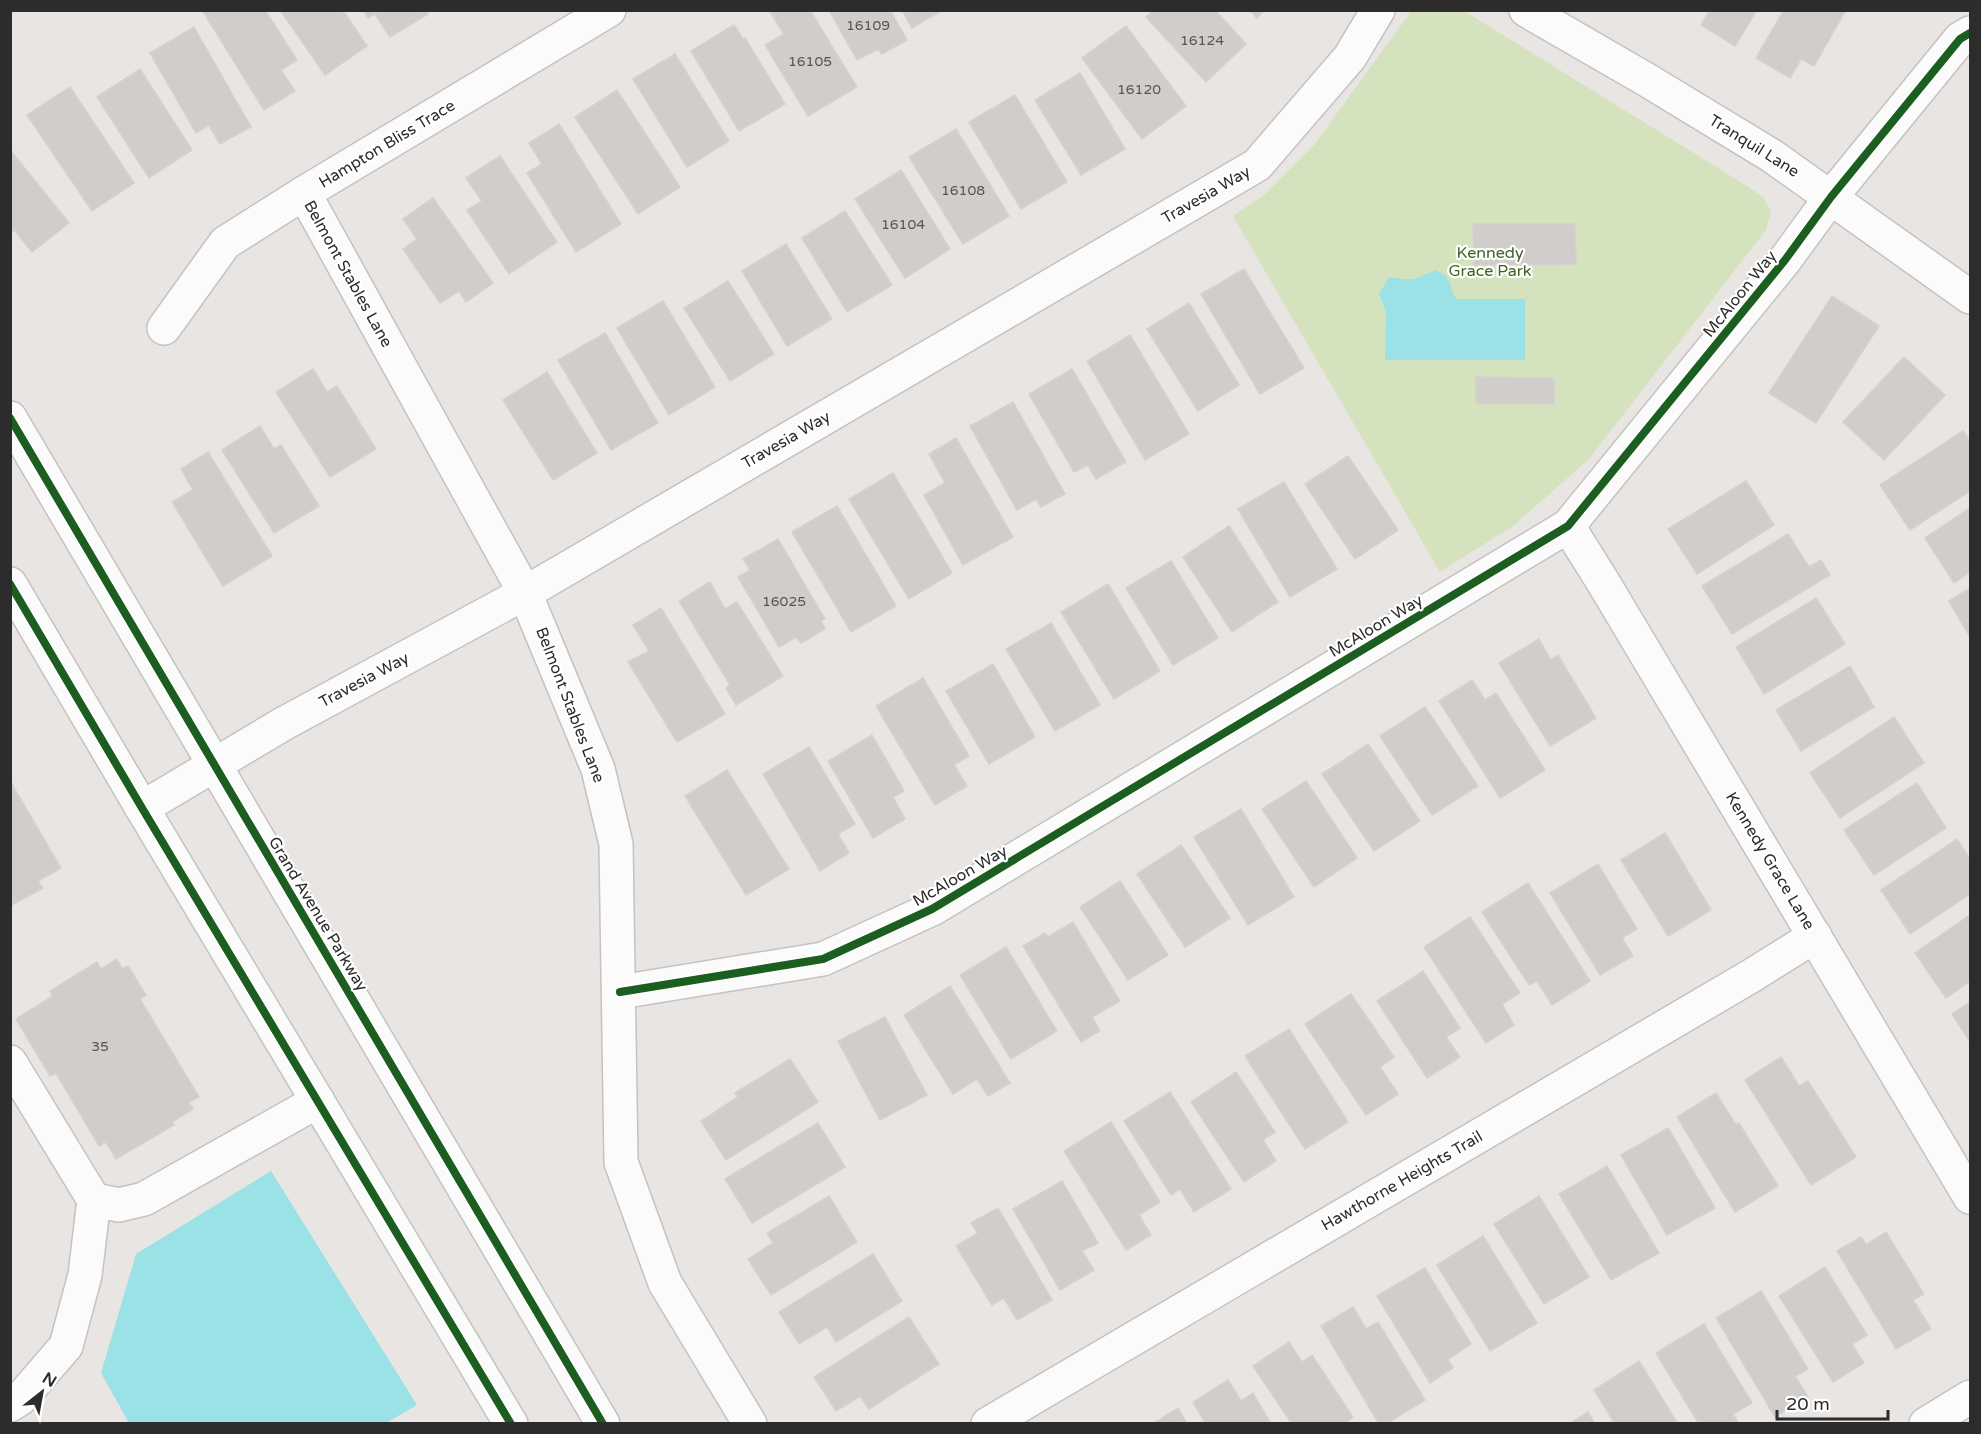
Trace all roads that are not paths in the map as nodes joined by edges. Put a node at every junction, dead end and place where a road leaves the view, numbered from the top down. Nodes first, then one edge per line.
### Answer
1 (609, 10) edge
2 (1378, 10) edge
3 (1526, 10) edge
4 (1971, 33) edge
5 (304, 193) junction
6 (1831, 197) junction
7 (1971, 297) edge
8 (164, 328) dead end
9 (10, 418) edge
10 (1568, 526) junction
11 (10, 584) edge
12 (525, 593) junction
13 (214, 764) junction
14 (142, 808) junction
15 (1815, 936) junction
16 (620, 992) junction
17 (10, 1062) edge
18 (318, 1101) junction
19 (1971, 1197) edge
20 (94, 1200) junction
21 (1971, 1397) edge
22 (10, 1405) edge
23 (511, 1424) edge
24 (603, 1424) edge
25 (750, 1424) edge
26 (988, 1424) edge
27 (1926, 1424) edge

1 - 5 street, Hampton Bliss Trace
2 - 12 street, Travesia Way
3 - 6 street, Tranquil Lane
4 - 6 street, McAloon Way
5 - 8 street, Hampton Bliss Trace
5 - 12 street, Belmont Stables Lane
6 - 7 street, Tranquil Lane
6 - 10 street, McAloon Way
9 - 13 street, Grand Avenue Parkway
10 - 15 street, Kennedy Grace Lane
10 - 16 street, McAloon Way
11 - 14 street
12 - 13 street, Travesia Way
12 - 16 street, Belmont Stables Lane
13 - 14 street, Travesia Way
13 - 24 street, Grand Avenue Parkway
14 - 18 street
15 - 19 street, Kennedy Grace Lane
15 - 26 street, Hawthorne Heights Trail
16 - 25 street, Belmont Stables Lane
17 - 20 street
18 - 20 street
18 - 23 street
20 - 22 street
21 - 27 street

